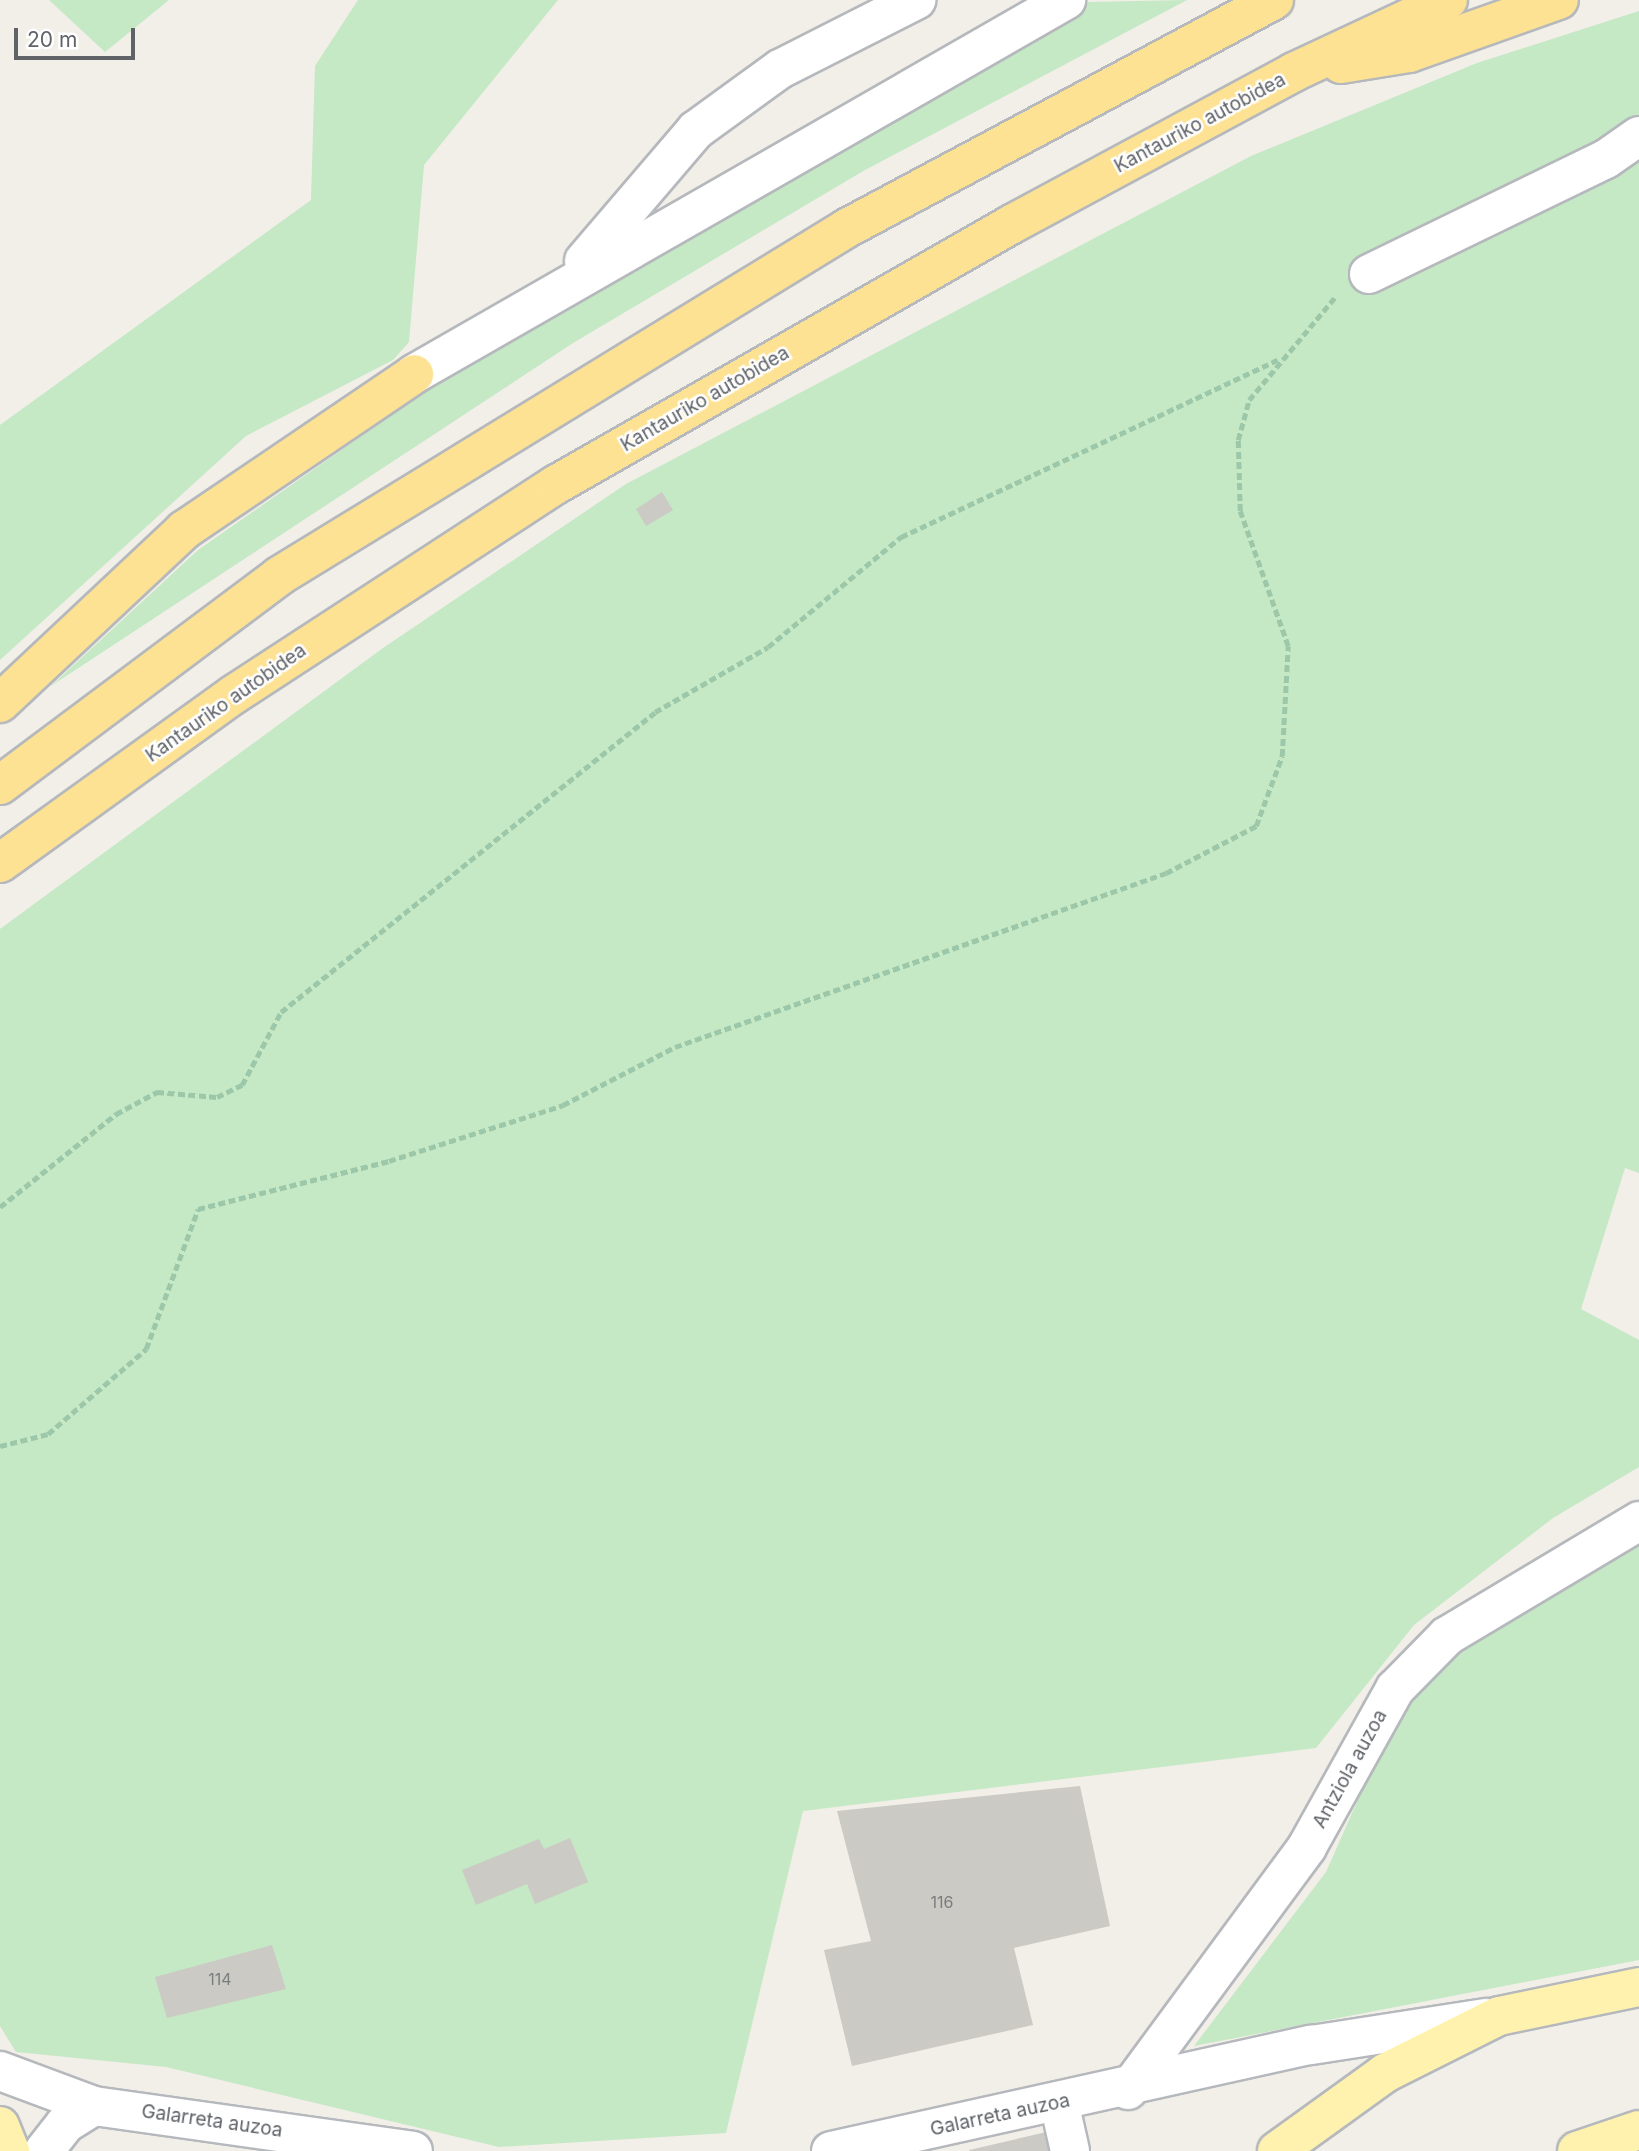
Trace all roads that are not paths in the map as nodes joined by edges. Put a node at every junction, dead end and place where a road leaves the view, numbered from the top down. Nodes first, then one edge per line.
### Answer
1 (867, 0) edge
2 (916, 0) edge
3 (1066, 0) edge
4 (1274, 0) edge
5 (1448, 0) edge
6 (1559, 0) edge
7 (811, 52) junction
8 (1294, 72) junction
9 (1639, 136) edge
10 (1369, 274) road end
11 (566, 282) junction
12 (414, 374) joint
13 (0, 703) edge
14 (0, 785) edge
15 (0, 863) edge
16 (1639, 1521) edge
17 (1639, 1987) edge
18 (1499, 2016) junction
19 (0, 2071) edge
20 (1128, 2090) junction
21 (1059, 2102) junction
22 (94, 2106) junction
23 (0, 2126) edge
24 (1639, 2130) edge
25 (271, 2140) edge
26 (895, 2144) edge
27 (10, 2151) edge
28 (44, 2151) edge
29 (413, 2151) edge
30 (831, 2151) edge
31 (1070, 2151) edge
32 (1277, 2151) edge
33 (1577, 2151) edge

1 - 7 street
2 - 7 street
3 - 11 street
4 - 14 highway
5 - 8 highway, Kantauriko autobidea
6 - 8 highway
7 - 11 street
8 - 15 highway, Kantauriko autobidea
9 - 10 street
11 - 12 street
12 - 13 highway
16 - 20 street, Antziola auzoa
17 - 18 main road
18 - 20 street, Galarreta auzoa
18 - 32 main road
19 - 22 street, Galarreta auzoa
20 - 21 street, Galarreta auzoa
21 - 26 street, Galarreta auzoa
21 - 31 street
22 - 25 street, Galarreta auzoa
22 - 28 street
23 - 27 main road
24 - 33 main road
25 - 29 street, Galarreta auzoa
26 - 30 street, Galarreta auzoa

